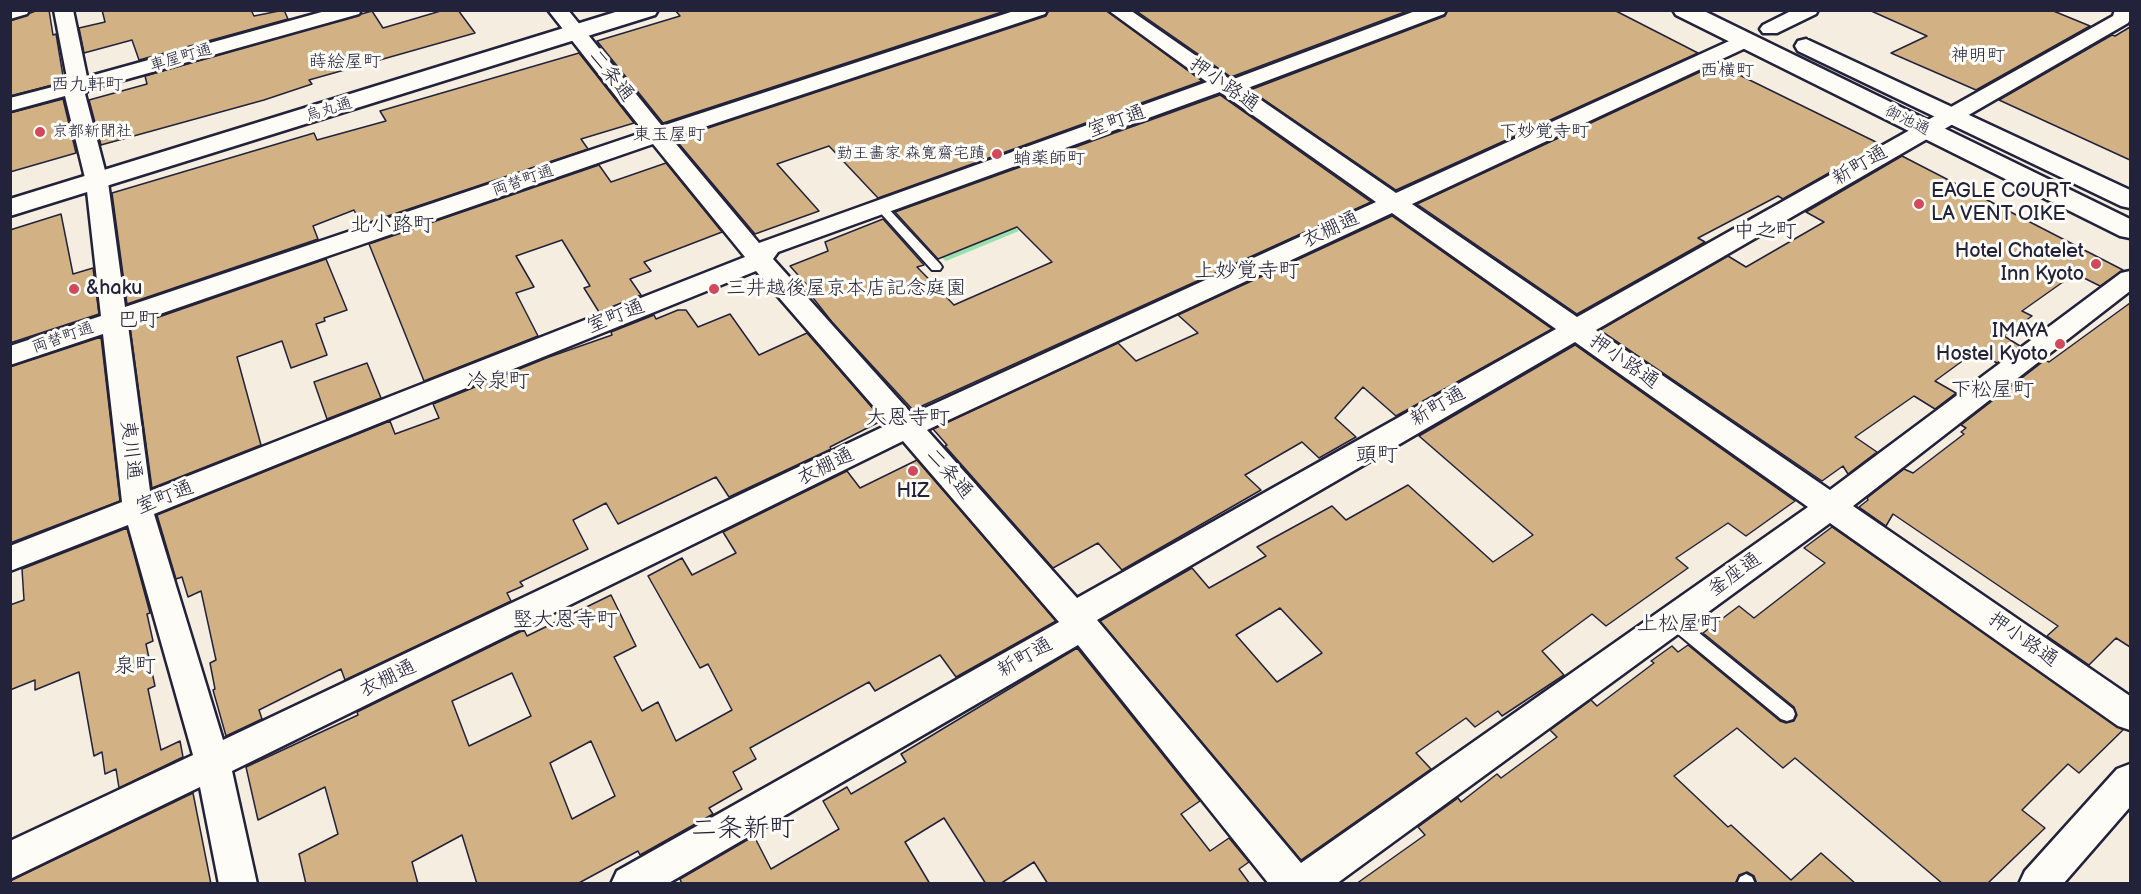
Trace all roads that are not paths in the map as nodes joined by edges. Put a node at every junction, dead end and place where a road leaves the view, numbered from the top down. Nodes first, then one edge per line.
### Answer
1 (20, 10) edge
2 (63, 10) edge
3 (352, 10) edge
4 (596, 10) edge
5 (647, 10) edge
6 (1038, 10) edge
7 (1117, 10) edge
8 (1437, 10) edge
9 (1684, 10) edge
10 (1731, 10) edge
11 (1809, 10) edge
12 (10, 13) edge
13 (2122, 14) edge
14 (566, 21) edge
15 (1770, 29) junction
16 (1745, 41) junction
17 (1225, 86) junction
18 (79, 87) junction
19 (10, 105) edge
20 (1951, 115) junction
21 (1925, 129) junction
22 (657, 135) junction
23 (94, 173) junction
24 (10, 188) edge
25 (2130, 200) edge
26 (1392, 202) junction
27 (880, 207) junction
28 (10, 208) edge
29 (2130, 230) edge
30 (760, 260) junction
31 (936, 267) dead end
32 (2130, 279) edge
33 (114, 321) junction
34 (1575, 328) junction
35 (10, 356) edge
36 (908, 427) junction
37 (1831, 506) junction
38 (138, 509) junction
39 (10, 559) edge
40 (1672, 620) junction
41 (1079, 622) junction
42 (1787, 714) dead end
43 (2130, 715) edge
44 (213, 764) junction
45 (2130, 781) edge
46 (10, 861) edge
47 (238, 884) edge
48 (630, 884) edge
49 (1294, 884) edge
50 (1304, 884) edge
51 (2038, 884) edge

1 - 12 street
2 - 18 street, 夷川通
3 - 18 street, 車屋町通
4 - 14 main road, 烏丸通
5 - 14 main road, 烏丸通
6 - 22 street, 両替町通
7 - 17 street, 押小路通
8 - 17 street, 室町通
9 - 16 main road, 御池通
10 - 15 main road, 御池通
11 - 15 street
13 - 20 street, 新町通
14 - 22 street, 二条通
14 - 23 main road, 烏丸通
15 - 20 main road, 御池通
16 - 21 main road, 御池通
16 - 26 street, 衣棚通
17 - 26 street, 押小路通
17 - 27 street, 室町通
18 - 19 street, 車屋町通
18 - 23 street, 夷川通
20 - 21 street, 新町通
20 - 25 main road, 御池通
21 - 29 main road, 御池通
21 - 34 street, 新町通
22 - 30 street, 二条通
22 - 33 street, 両替町通
23 - 24 main road, 烏丸通
23 - 28 main road, 烏丸通
23 - 33 street, 夷川通
26 - 34 street, 押小路通
26 - 36 street, 衣棚通
27 - 30 street, 室町通
27 - 31 lane
30 - 36 street, 二条通
30 - 38 street, 室町通
32 - 37 street, 釜座通
33 - 35 street, 両替町通
33 - 38 street, 夷川通
34 - 37 street, 押小路通
34 - 41 street, 新町通
36 - 41 street, 二条通
36 - 44 street, 衣棚通
37 - 40 street, 釜座通
37 - 43 street, 押小路通
38 - 39 street, 室町通
38 - 44 street, 夷川通
40 - 42 lane
40 - 50 street, 釜座通
41 - 48 street, 新町通
41 - 49 street, 二条通
44 - 46 street, 衣棚通
44 - 47 street, 夷川通
45 - 51 street

